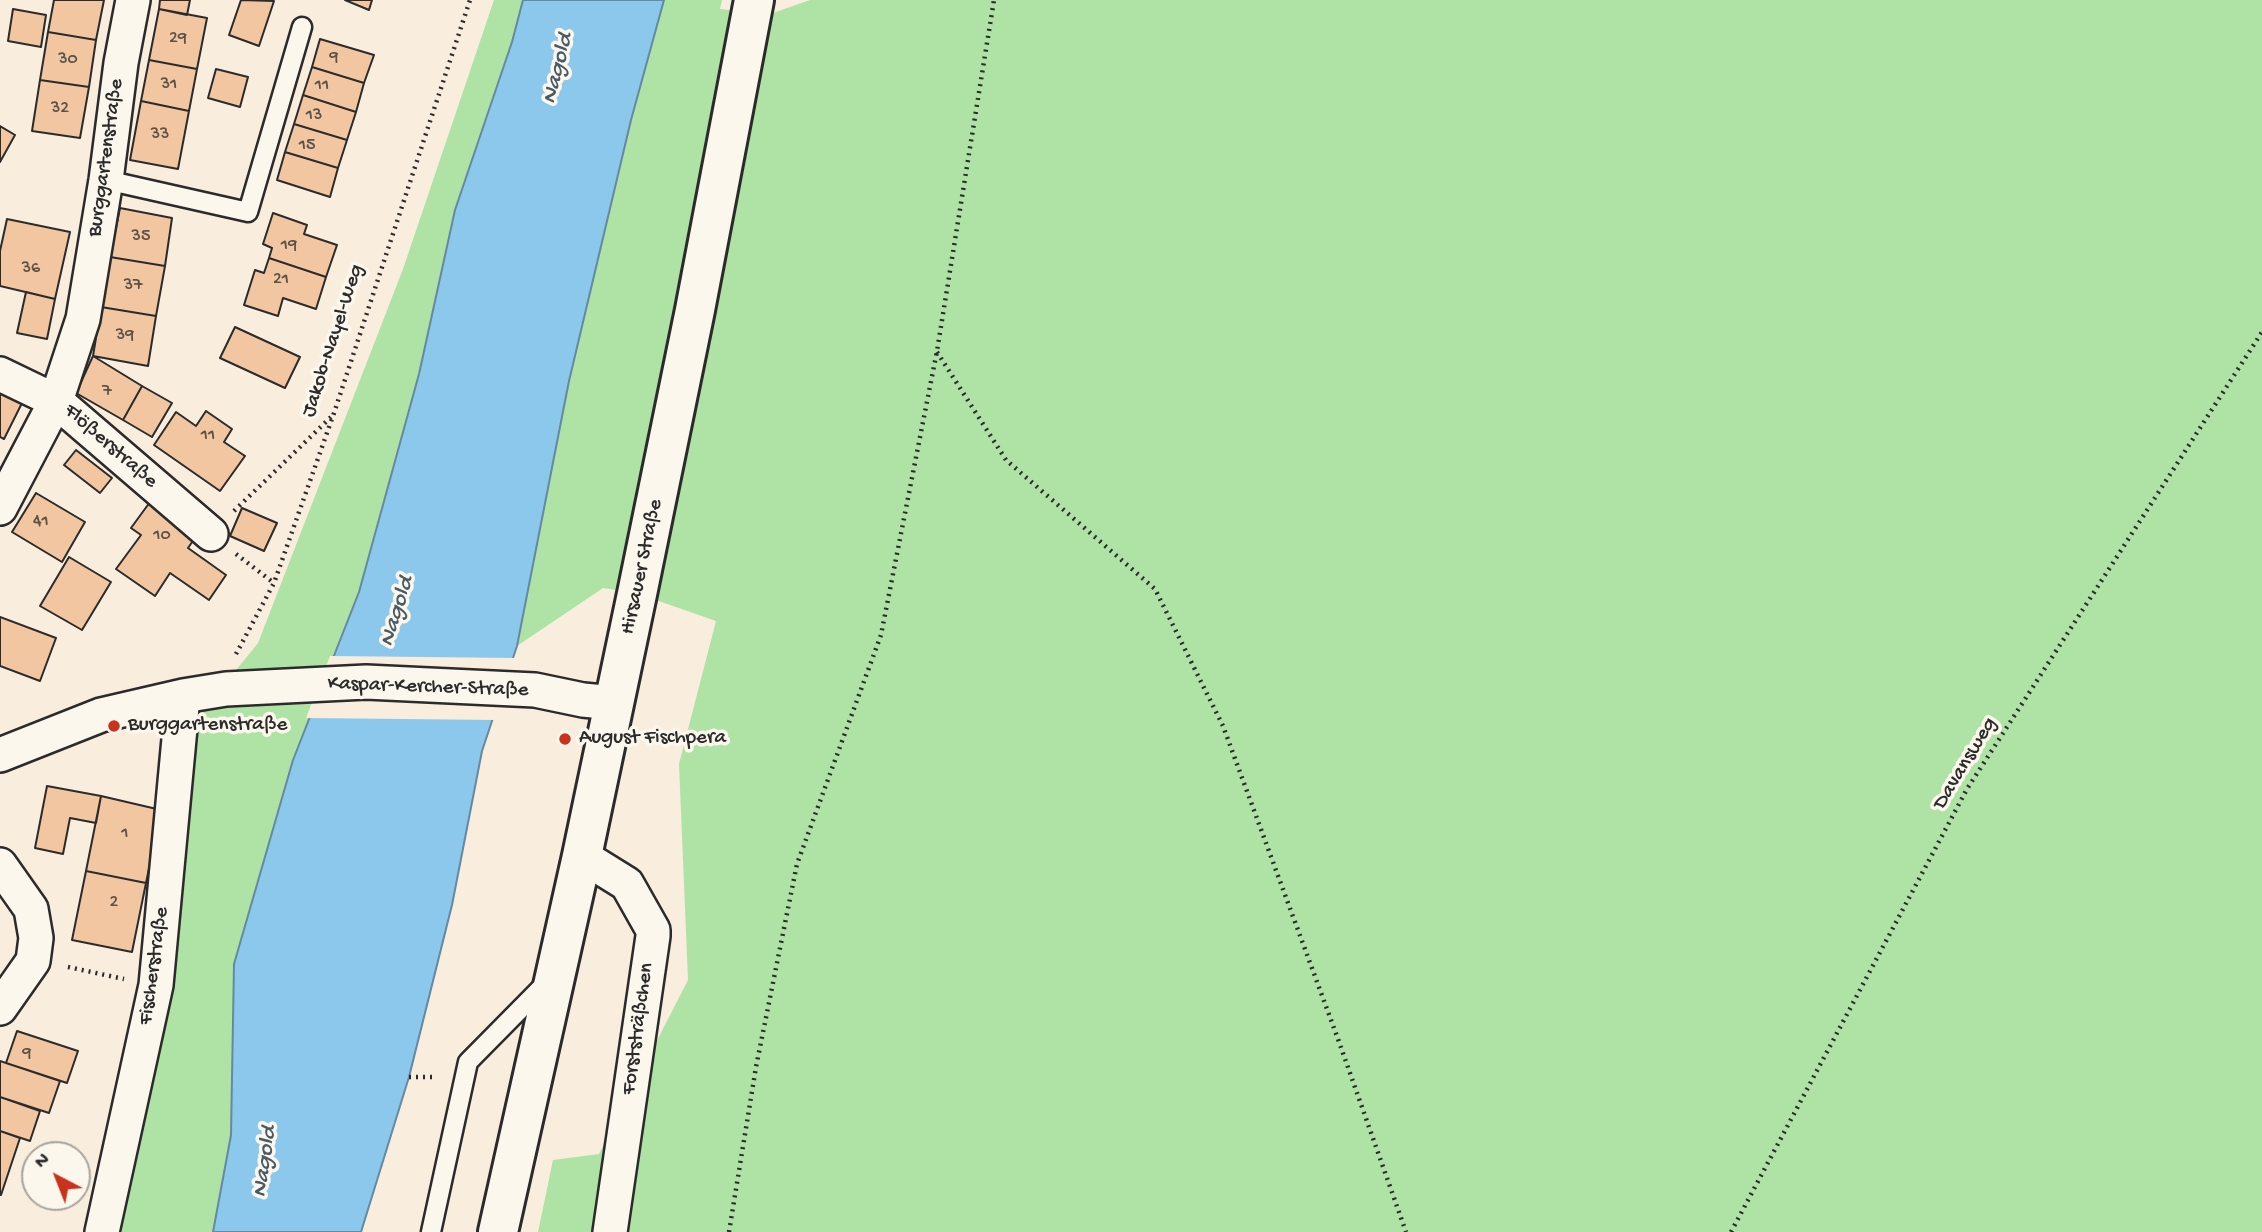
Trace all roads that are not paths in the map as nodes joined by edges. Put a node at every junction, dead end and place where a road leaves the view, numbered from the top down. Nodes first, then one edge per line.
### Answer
1 (133, 0) edge
2 (754, 0) edge
3 (302, 27) dead end
4 (106, 180) junction
5 (0, 374) edge
6 (56, 401) junction
7 (0, 508) edge
8 (211, 534) road end
9 (183, 696) junction
10 (614, 703) junction
11 (0, 755) edge
12 (582, 856) junction
13 (0, 864) edge
14 (555, 973) junction
15 (0, 1008) edge
16 (102, 1232) edge
17 (431, 1232) edge
18 (498, 1232) edge
19 (610, 1232) edge

1 - 4 street, Burggartenstraße
2 - 10 main road, Hirsauer Straße
3 - 4 lane
4 - 6 street, Burggartenstraße
5 - 6 street, Flößerstraße
6 - 7 street, Burggartenstraße
6 - 8 street, Flößerstraße
9 - 10 street, Kaspar-Kercher-Straße
9 - 11 street, Kaspar-Kercher-Straße
9 - 16 street, Fischerstraße
10 - 12 main road, Hirsauer Straße
12 - 14 main road, Hirsauer Straße
12 - 19 street, Forststräßchen
13 - 15 street
14 - 17 lane
14 - 18 main road, Hirsauer Straße

